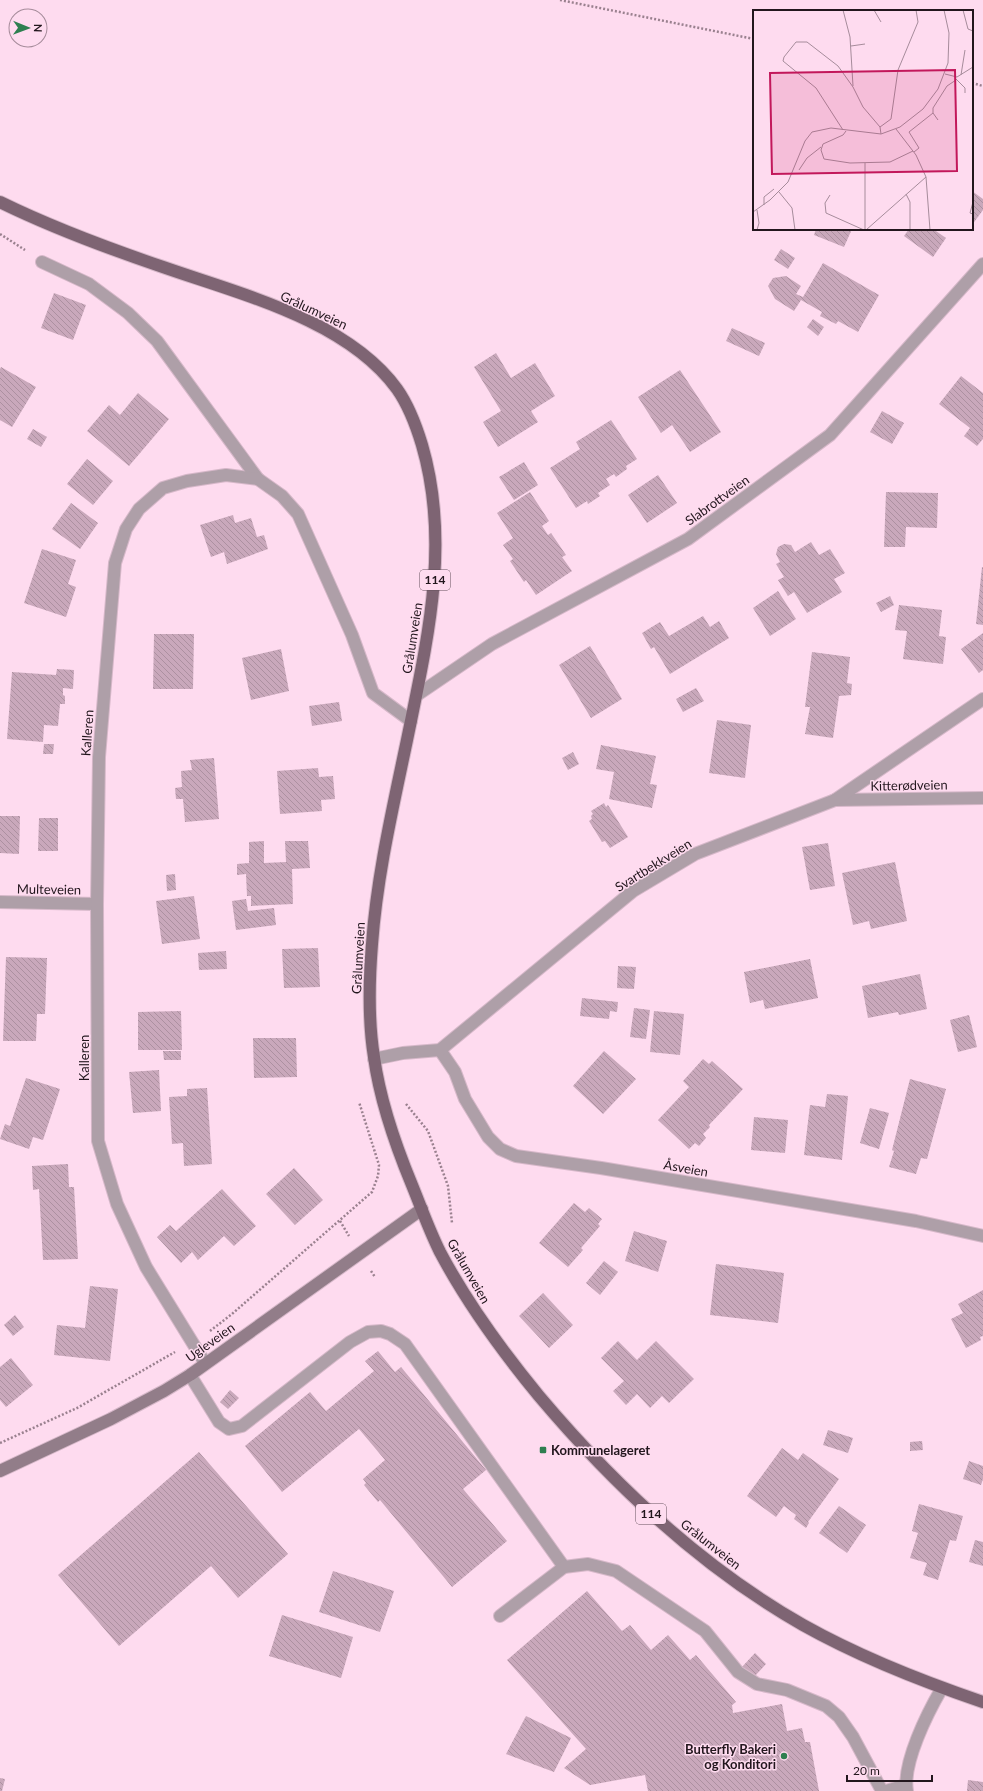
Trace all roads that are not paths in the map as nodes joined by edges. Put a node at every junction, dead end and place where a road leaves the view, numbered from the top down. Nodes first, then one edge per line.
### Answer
1 (0, 202) edge
2 (42, 262) road end
3 (983, 264) edge
4 (258, 479) junction
5 (417, 695) junction
6 (983, 699) edge
7 (411, 721) junction
8 (983, 798) edge
9 (834, 800) junction
10 (0, 902) edge
11 (97, 904) junction
12 (440, 1050) junction
13 (374, 1059) junction
14 (422, 1209) junction
15 (983, 1236) edge
16 (205, 1363) junction
17 (190, 1375) junction
18 (0, 1471) edge
19 (564, 1567) junction
20 (500, 1616) dead end
21 (942, 1688) junction
22 (983, 1702) edge
23 (907, 1788) edge
24 (882, 1791) edge
25 (886, 1791) edge

1 - 5 main road, Grålumveien / 114
2 - 4 street
3 - 5 street, Slabrottveien
4 - 7 street, Kalleren
4 - 11 street, Kalleren
5 - 7 main road, Grålumveien / 114
6 - 9 street, Svartbekkveien
7 - 13 main road, Grålumveien / 114
8 - 9 street, Kitterødveien
9 - 12 street, Svartbekkveien
10 - 11 street, Multeveien
11 - 16 street, Kalleren
12 - 13 street
12 - 15 street, Åsveien
13 - 14 main road, Grålumveien / 114
14 - 16 street, Ugleveien
14 - 21 main road, Grålumveien / 114
16 - 17 street, Ugleveien
17 - 18 street, Ugleveien
17 - 19 street
19 - 20 street
19 - 24 street
21 - 22 main road, Grålumveien / 114
21 - 23 street
23 - 25 street

